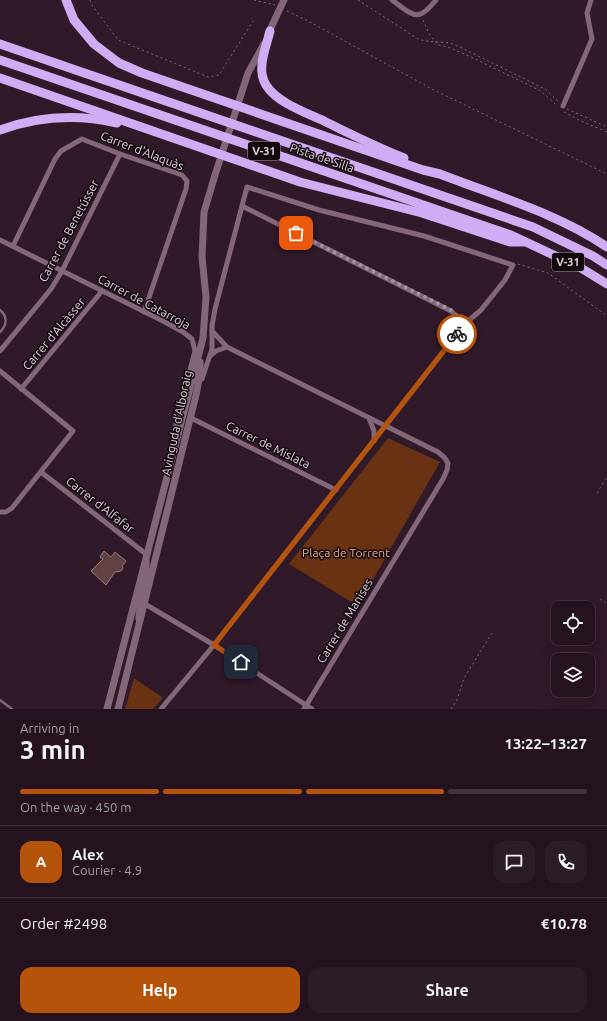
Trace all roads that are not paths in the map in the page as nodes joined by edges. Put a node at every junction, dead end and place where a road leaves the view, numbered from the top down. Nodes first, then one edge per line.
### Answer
1 (66, 0) edge
2 (284, 0) edge
3 (392, 0) edge
4 (436, 0) edge
5 (591, 0) edge
6 (270, 31) junction
7 (0, 44) edge
8 (0, 60) edge
9 (0, 78) edge
10 (563, 106) road end
11 (0, 130) edge
12 (147, 130) junction
13 (120, 154) junction
14 (440, 174) junction
15 (242, 206) junction
16 (0, 240) edge
17 (528, 242) junction
18 (12, 246) junction
19 (607, 247) edge
20 (607, 265) edge
21 (62, 271) junction
22 (607, 284) edge
23 (102, 291) junction
24 (0, 310) edge
25 (144, 312) junction
26 (461, 327) junction
27 (212, 330) junction
28 (0, 332) edge
29 (227, 347) junction
30 (0, 351) edge
31 (200, 353) junction
32 (210, 356) junction
33 (0, 371) edge
34 (21, 389) junction
35 (194, 405) junction
36 (191, 418) junction
37 (369, 418) junction
38 (386, 426) junction
39 (374, 441) junction
40 (173, 456) junction
41 (41, 472) junction
42 (336, 490) junction
43 (0, 512) edge
44 (146, 554) junction
45 (145, 604) junction
46 (139, 629) junction
47 (214, 645) junction
48 (0, 700) edge
49 (305, 707) edge
50 (12, 709) edge
51 (107, 709) edge
52 (118, 709) edge
53 (161, 709) edge
54 (312, 709) edge

1 - 14 highway
2 - 6 street
3 - 4 street
5 - 10 street
6 - 14 highway
6 - 31 street
7 - 20 highway, Pista de Silla / V-31
8 - 17 highway, Pista de Silla / V-31
9 - 12 highway
11 - 12 highway
12 - 17 highway
13 - 18 street, Carrer d'Alaquàs
13 - 21 street, Carrer de Benetússer
13 - 25 street, Carrer d'Alaquàs
14 - 19 highway
15 - 26 street
15 - 26 street
15 - 27 street
16 - 18 street, Carrer de Catarroja
17 - 22 highway, Pista de Silla / V-31
18 - 21 street, Carrer de Catarroja
21 - 23 street, Carrer de Catarroja
21 - 30 street, Carrer de Benetússer
23 - 25 street, Carrer de Catarroja
23 - 34 street, Carrer d'Alcàsser
24 - 28 lane
25 - 40 street, Carrer de Catarroja
26 - 38 street
27 - 29 street
27 - 32 street
29 - 32 street
29 - 37 street
31 - 35 street, Avinguda d’Alboraig
31 - 40 street, Avinguda d’Alboraig
32 - 35 street
33 - 34 street
34 - 41 street
35 - 36 street, Avinguda d’Alboraig
36 - 42 street, Carrer de Mislata
36 - 45 street, Avinguda d’Alboraig
37 - 38 street
37 - 39 street
38 - 39 street
38 - 49 street, Carrer de Manises
39 - 42 street
40 - 44 street, Avinguda d’Alboraig
41 - 43 street
41 - 44 street, Carrer d'Alfafar
42 - 47 street
44 - 46 street, Avinguda d’Alboraig
44 - 51 street, Avinguda d’Alboraig
45 - 46 street, Avinguda d’Alboraig
45 - 47 street
46 - 52 street, Avinguda d’Alboraig
47 - 49 street
47 - 53 street
48 - 50 lane
49 - 54 street

